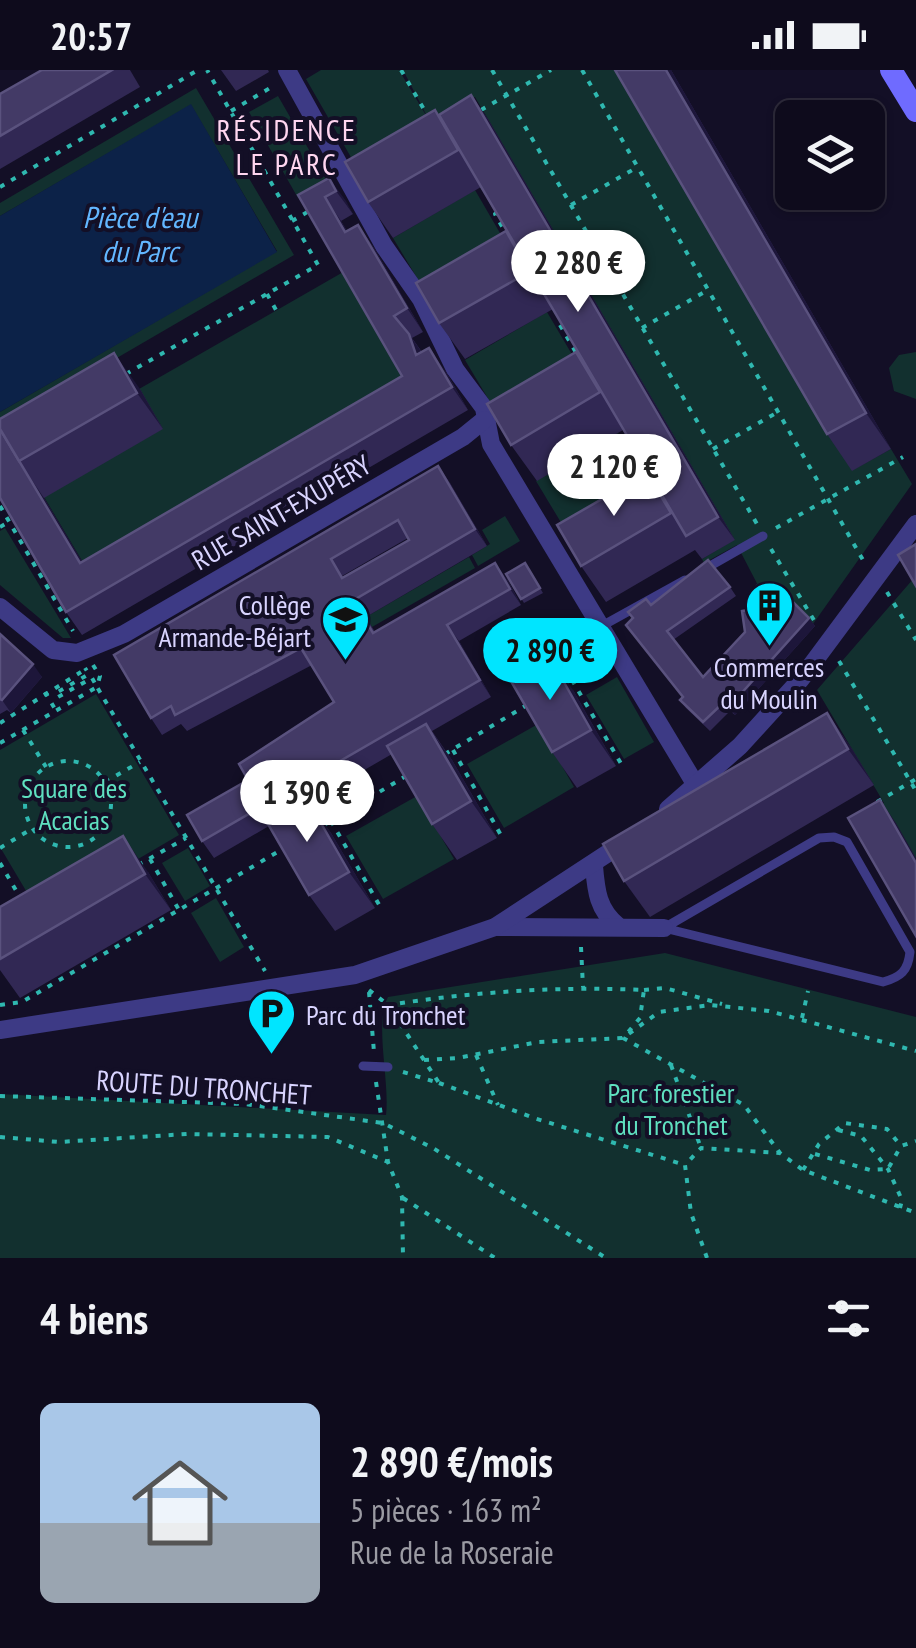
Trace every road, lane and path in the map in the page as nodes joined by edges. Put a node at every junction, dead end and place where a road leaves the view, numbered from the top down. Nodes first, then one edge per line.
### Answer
1 (198, 70) edge
2 (206, 70) edge
3 (401, 70) edge
4 (492, 70) edge
5 (551, 70) edge
6 (582, 70) edge
7 (891, 70) edge
8 (289, 73) edge
9 (507, 95) junction
10 (916, 110) edge
11 (230, 111) junction
12 (473, 115) edge
13 (431, 122) edge
14 (638, 167) junction
15 (0, 187) edge
16 (320, 204) edge
17 (571, 205) junction
18 (498, 212) edge
19 (292, 220) junction
20 (512, 243) edge
21 (708, 290) junction
22 (267, 294) junction
23 (276, 310) dead end
24 (560, 325) edge
25 (642, 328) junction
26 (579, 359) edge
27 (117, 380) edge
28 (778, 412) junction
29 (484, 420) junction
30 (630, 446) edge
31 (713, 449) junction
32 (903, 457) dead end
33 (650, 480) edge
34 (828, 500) junction
35 (0, 506) edge
36 (9, 522) junction
37 (916, 525) edge
38 (0, 527) edge
39 (763, 536) junction
40 (860, 556) dead end
41 (893, 600) dead end
42 (0, 606) edge
43 (814, 622) dead end
44 (600, 627) junction
45 (916, 640) edge
46 (618, 652) junction
47 (840, 664) dead end
48 (84, 665) junction
49 (94, 665) dead end
50 (572, 679) junction
51 (96, 687) junction
52 (554, 689) edge
53 (45, 692) junction
54 (538, 699) edge
55 (56, 710) junction
56 (0, 723) edge
57 (23, 730) junction
58 (0, 743) edge
59 (453, 749) junction
60 (438, 758) edge
61 (141, 761) junction
62 (623, 767) dead end
63 (46, 768) junction
64 (407, 776) edge
65 (913, 781) edge
66 (105, 782) junction
67 (696, 787) junction
68 (916, 791) edge
69 (866, 809) edge
70 (331, 820) junction
71 (33, 828) junction
72 (315, 830) edge
73 (502, 837) dead end
74 (186, 838) junction
75 (298, 840) edge
76 (0, 848) edge
77 (150, 859) junction
78 (0, 863) edge
79 (594, 866) junction
80 (125, 873) edge
81 (216, 888) junction
82 (381, 908) dead end
83 (27, 910) edge
84 (179, 910) junction
85 (618, 926) junction
86 (495, 927) junction
87 (664, 928) junction
88 (582, 967) dead end
89 (584, 987) junction
90 (280, 990) junction
91 (369, 990) dead end
92 (644, 990) junction
93 (808, 991) dead end
94 (0, 1004) edge
95 (732, 1007) junction
96 (802, 1018) junction
97 (0, 1030) edge
98 (624, 1038) junction
99 (916, 1051) edge
100 (476, 1054) junction
101 (424, 1060) junction
102 (671, 1065) junction
103 (363, 1066) dead end
104 (388, 1067) joint
105 (439, 1082) junction
106 (0, 1096) edge
107 (498, 1105) junction
108 (383, 1123) junction
109 (866, 1128) junction
110 (838, 1130) junction
111 (861, 1136) junction
112 (0, 1137) edge
113 (916, 1141) edge
114 (902, 1146) junction
115 (701, 1148) junction
116 (780, 1152) junction
117 (814, 1154) junction
118 (388, 1162) junction
119 (685, 1164) junction
120 (888, 1169) junction
121 (803, 1170) junction
122 (402, 1197) junction
123 (900, 1208) junction
124 (916, 1214) edge
125 (403, 1258) edge
126 (496, 1258) edge
127 (606, 1258) edge
128 (707, 1258) edge

1 - 15 path
2 - 11 path
3 - 13 path
4 - 9 path
5 - 9 path
6 - 14 path
7 - 10 street
8 - 11 path
8 - 29 street
9 - 12 path
9 - 17 path
11 - 19 path
14 - 17 path
14 - 21 path
16 - 19 path
17 - 25 path
18 - 20 path
19 - 22 path
21 - 25 path
21 - 28 path
22 - 23 path
22 - 27 path
24 - 26 path
25 - 31 path
28 - 31 path
28 - 34 path
29 - 44 street
29 - 48 street, RUE SAINT-EXUPÉRY
30 - 33 path
31 - 39 path
32 - 34 path
34 - 39 path
34 - 40 path
35 - 36 path
36 - 38 path
36 - 48 path
37 - 67 street
39 - 43 path
39 - 44 lane
41 - 45 path
42 - 48 street
44 - 46 street
46 - 50 path
46 - 67 street
47 - 65 path
48 - 51 path
48 - 53 path
49 - 51 path
50 - 52 path
50 - 62 path
51 - 55 path
51 - 61 path
53 - 55 path
53 - 56 path
54 - 59 path
55 - 57 path
57 - 58 path
57 - 63 path
59 - 60 path
59 - 73 path
61 - 66 path
61 - 74 path
63 - 66 path
63 - 71 path
64 - 70 path
65 - 68 path
65 - 69 path
66 - 71 path
67 - 79 street
70 - 72 path
70 - 82 path
71 - 76 path
74 - 77 path
74 - 81 path
75 - 81 path
77 - 80 path
77 - 84 path
78 - 83 path
79 - 85 street
79 - 86 street
81 - 84 path
81 - 90 path
84 - 94 path
85 - 86 street
85 - 87 street
86 - 90 street
87 - 87 lane
88 - 89 path
89 - 92 path
89 - 101 path
90 - 97 street
91 - 108 path
92 - 95 path
92 - 98 path
93 - 96 path
95 - 96 path
95 - 98 path
96 - 99 path
98 - 100 path
98 - 102 path
100 - 101 path
100 - 107 path
101 - 105 path
102 - 115 path
102 - 116 path
103 - 104 lane
104 - 105 path
105 - 107 path
106 - 108 path, ROUTE DU TRONCHET
107 - 119 path
108 - 118 path
108 - 127 path, ROUTE DU TRONCHET
109 - 110 path
109 - 111 path
109 - 114 path
110 - 111 path
110 - 117 path
111 - 120 path
112 - 118 path
113 - 114 path
114 - 120 path
115 - 116 path
115 - 119 path
116 - 121 path
117 - 120 path
117 - 121 path
118 - 122 path
119 - 128 path
120 - 123 path
121 - 123 path
122 - 125 path
122 - 126 path
123 - 124 path

